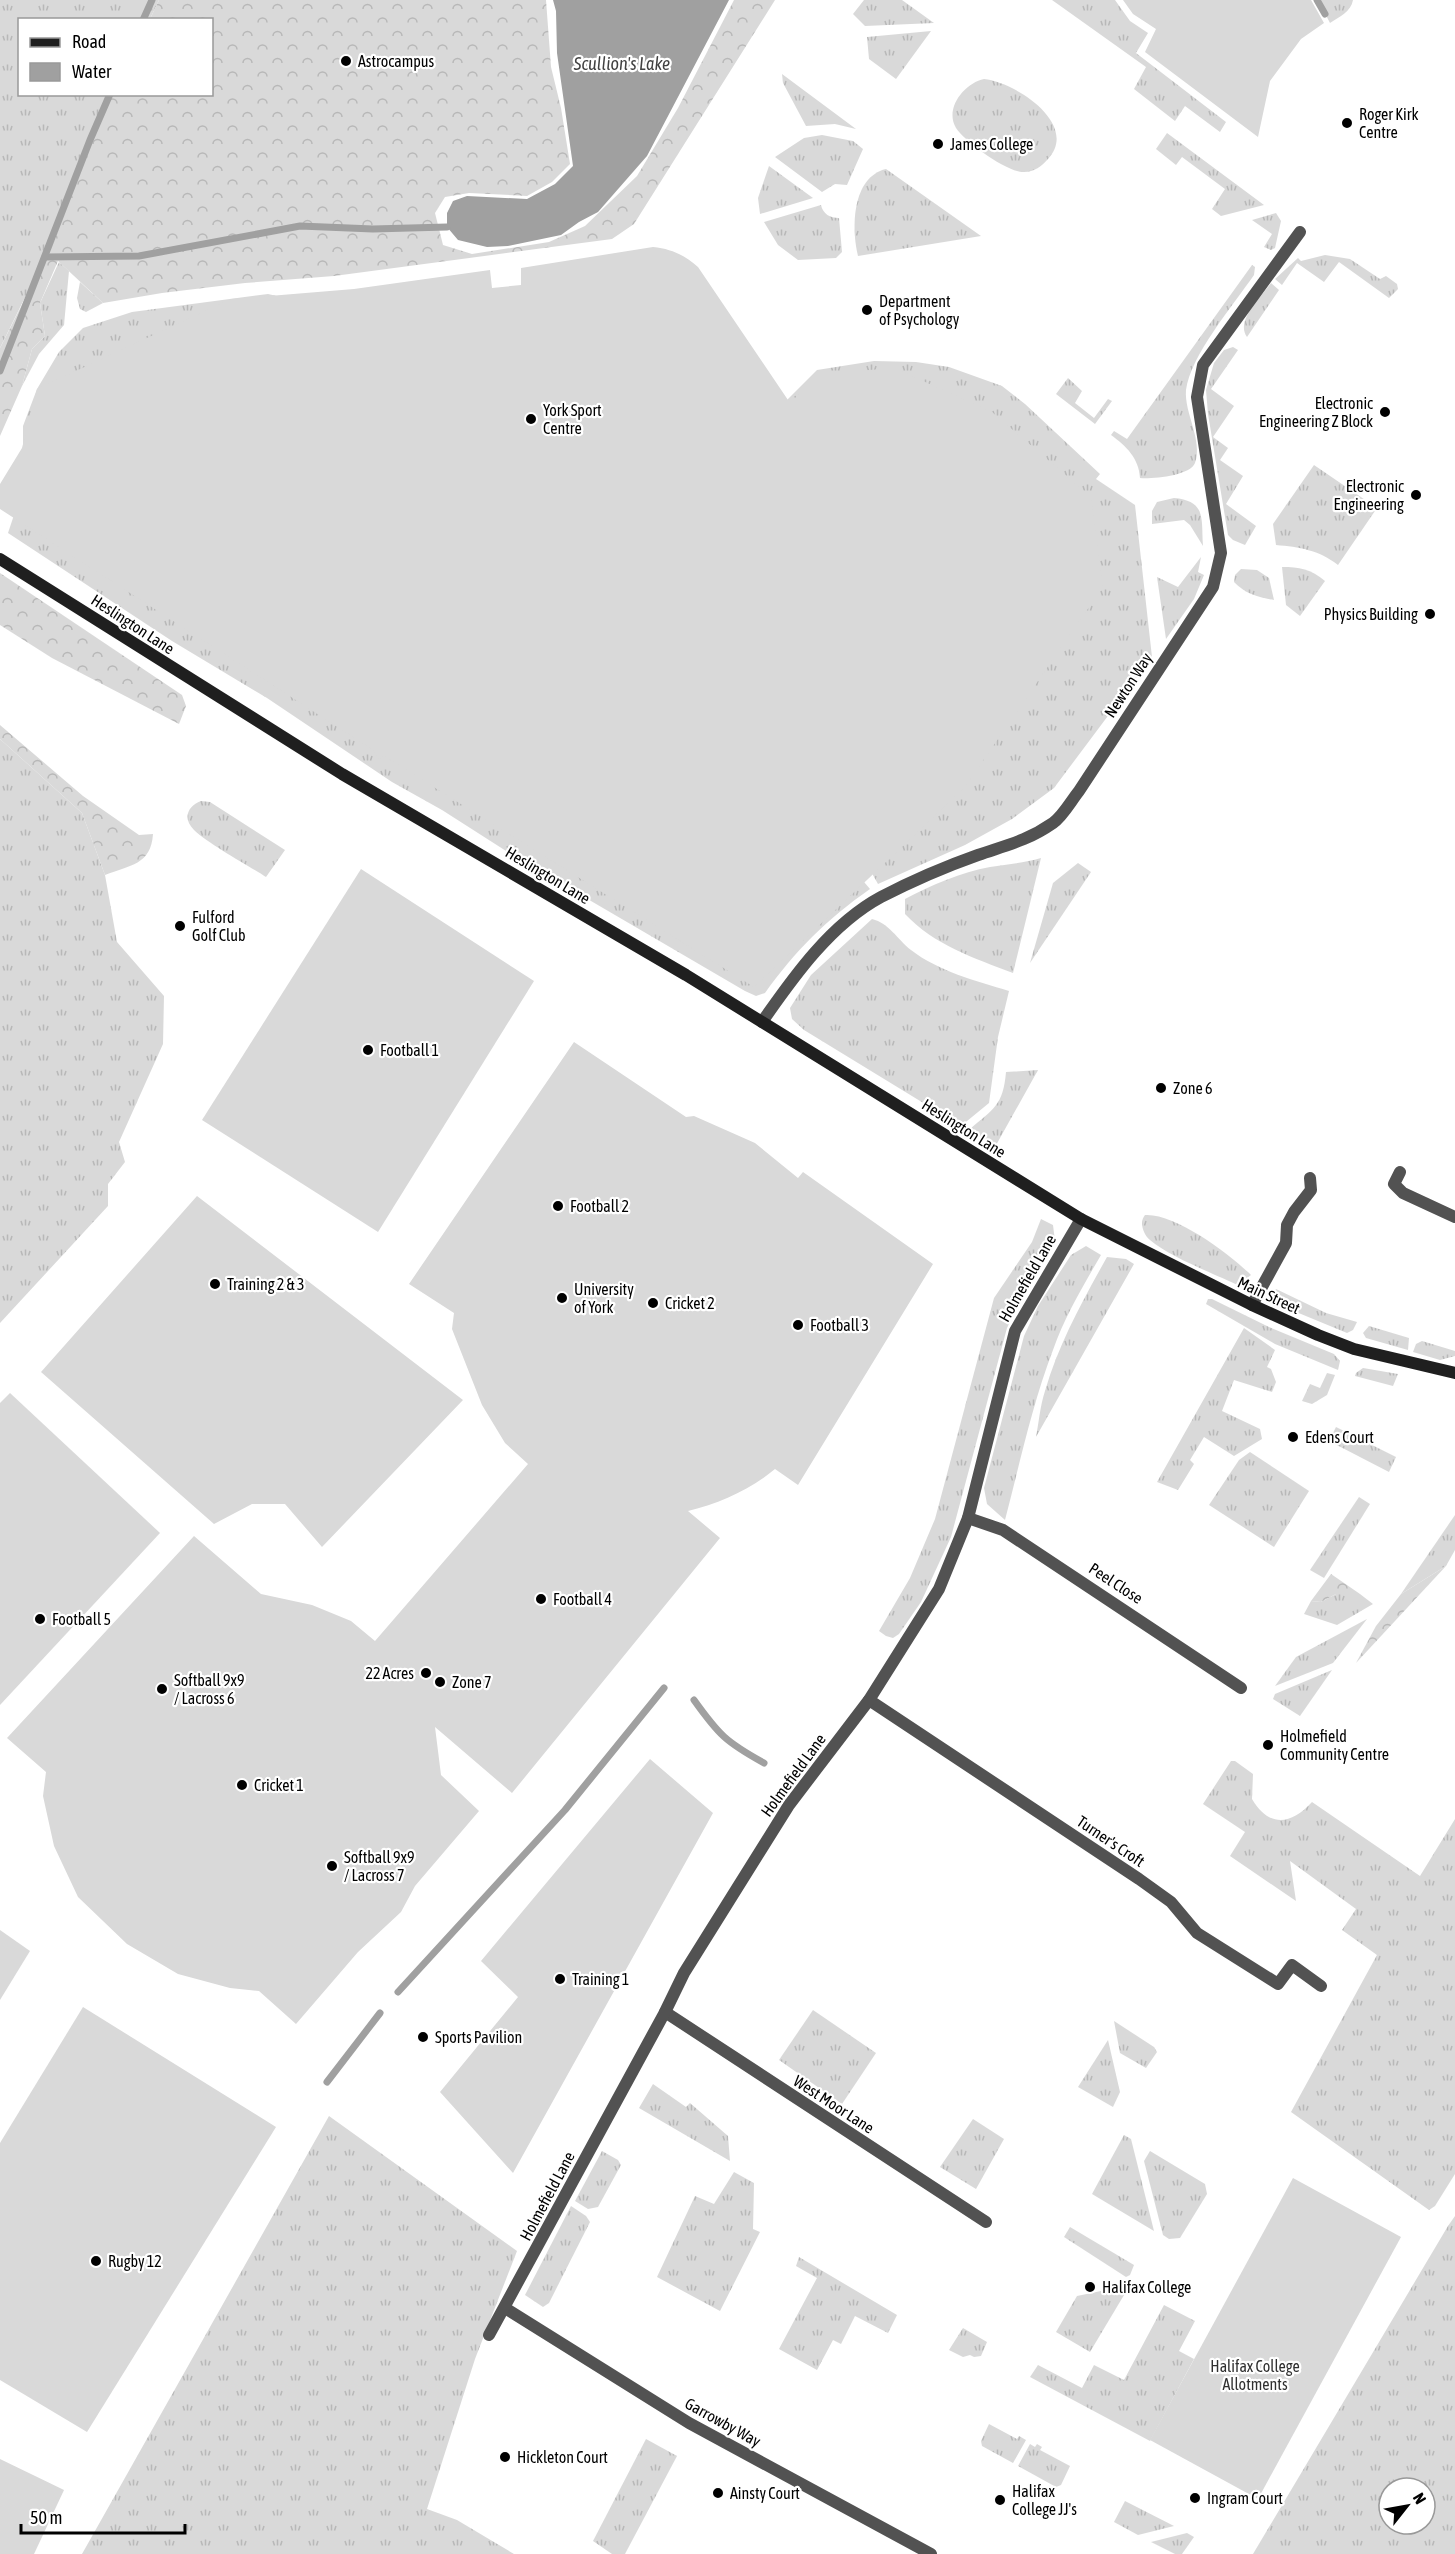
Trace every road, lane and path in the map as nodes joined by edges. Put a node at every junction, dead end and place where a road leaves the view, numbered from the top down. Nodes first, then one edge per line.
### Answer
1 (1300, 232) dead end
2 (0, 559) edge
3 (762, 1022) junction
4 (1400, 1172) dead end
5 (1310, 1178) dead end
6 (1455, 1217) edge
7 (1081, 1219) junction
8 (1252, 1305) junction
9 (1455, 1373) edge
10 (968, 1518) junction
11 (1241, 1688) dead end
12 (869, 1700) junction
13 (1321, 1986) dead end
14 (665, 2013) junction
15 (986, 2222) dead end
16 (505, 2308) junction
17 (489, 2335) dead end
18 (931, 2554) edge

1 - 3 street, Newton Way
2 - 3 street, Heslington Lane
3 - 7 street, Heslington Lane
4 - 6 street
5 - 8 street
7 - 8 street, Main Street
7 - 10 street, Holmefield Lane
8 - 9 street, Main Street
10 - 11 street, Peel Close
10 - 12 street, Holmefield Lane
12 - 13 street, Turner's Croft
12 - 14 street, Holmefield Lane
14 - 15 street, West Moor Lane
14 - 16 street, Holmefield Lane
16 - 17 street, Holmefield Lane
16 - 18 street, Garrowby Way

